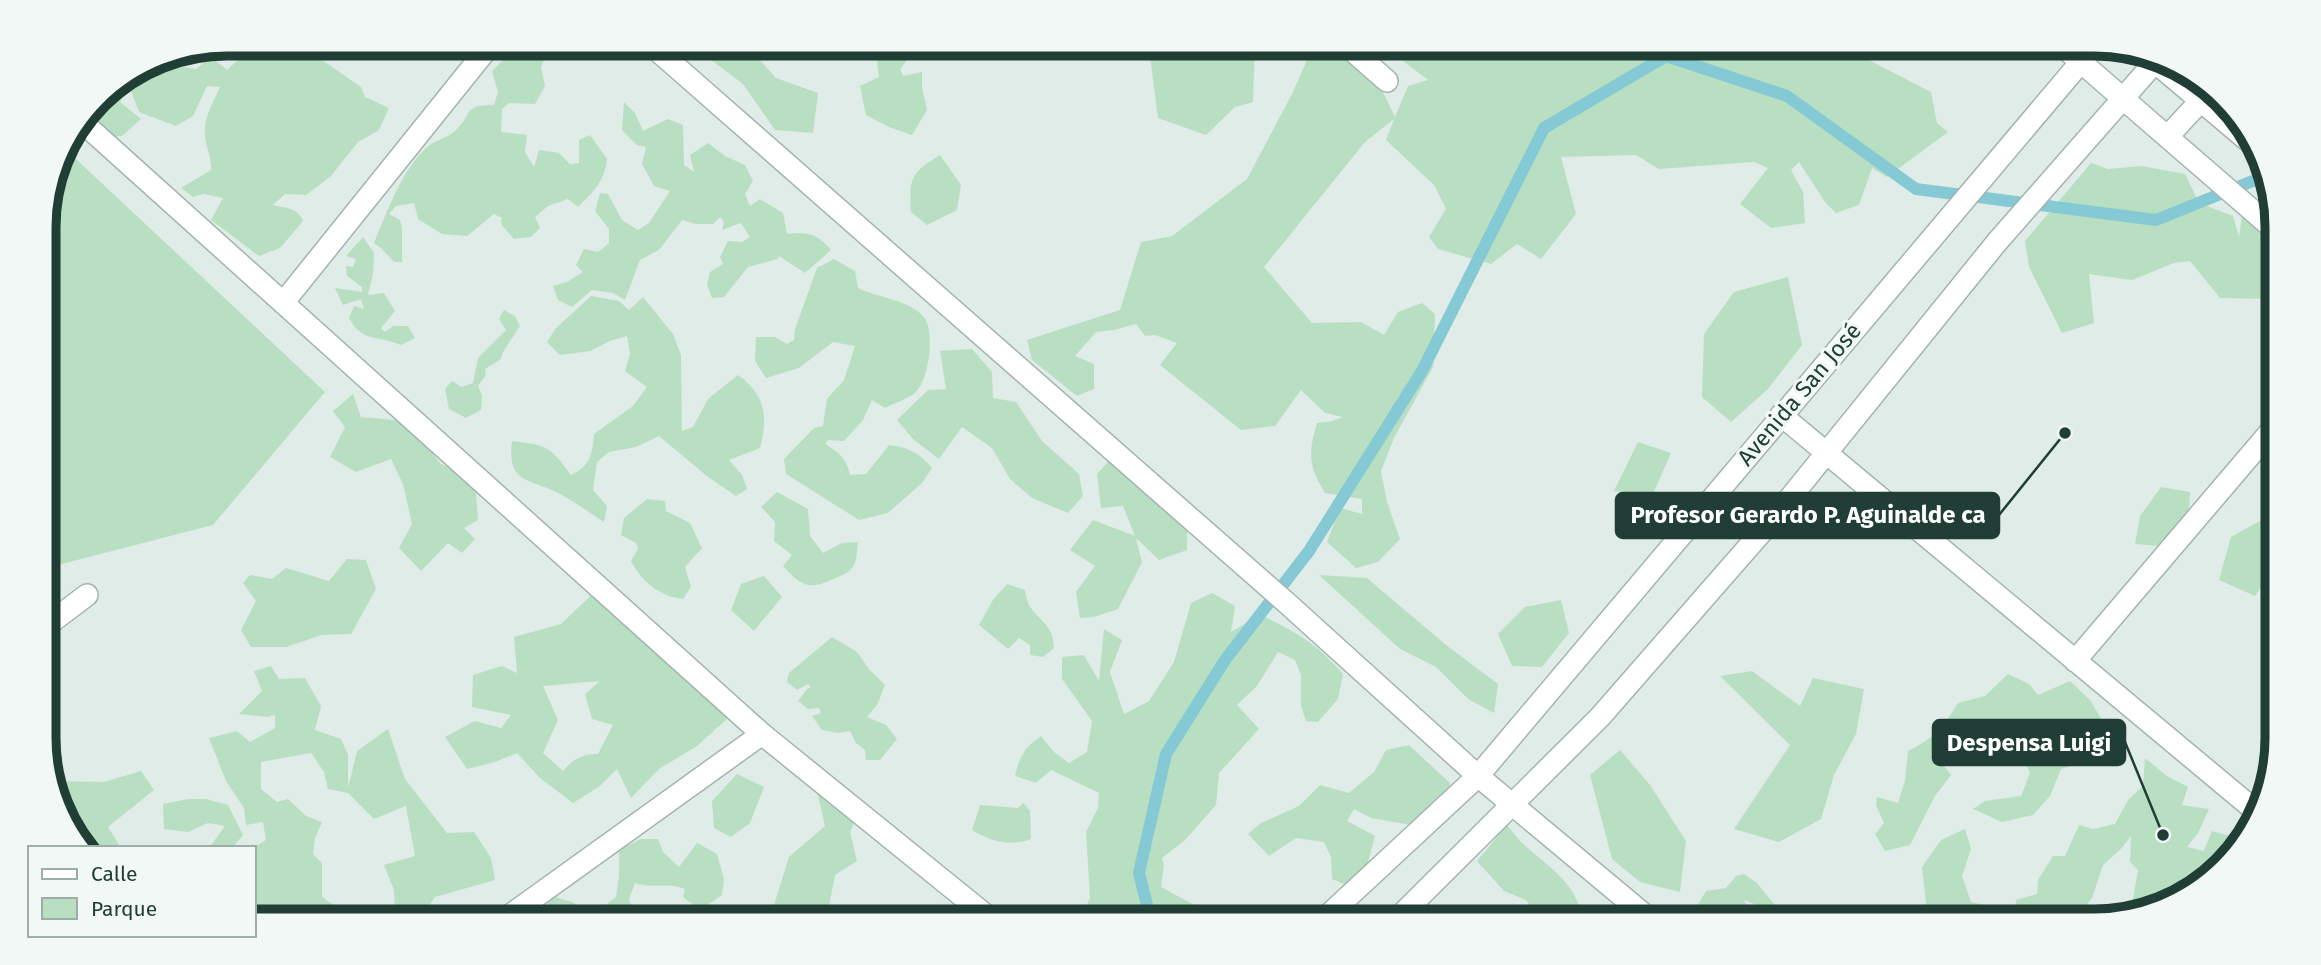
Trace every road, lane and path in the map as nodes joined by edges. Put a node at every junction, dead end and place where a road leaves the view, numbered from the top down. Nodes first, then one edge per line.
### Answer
1 (481, 56) edge
2 (664, 56) edge
3 (1359, 56) edge
4 (2074, 56) edge
5 (2085, 56) edge
6 (2080, 61) junction
7 (2145, 64) edge
8 (1387, 81) dead end
9 (2182, 81) edge
10 (2204, 97) edge
11 (2124, 99) junction
12 (2231, 125) edge
13 (88, 128) edge
14 (2168, 136) junction
15 (2265, 221) edge
16 (284, 303) junction
17 (1782, 415) junction
18 (2265, 438) edge
19 (1825, 452) junction
20 (87, 596) dead end
21 (56, 619) edge
22 (2075, 661) junction
23 (762, 734) junction
24 (1478, 776) junction
25 (1512, 805) junction
26 (2250, 806) edge
27 (519, 909) edge
28 (978, 909) edge
29 (1335, 909) edge
30 (1407, 909) edge
31 (1638, 909) edge

1 - 16 street
2 - 24 street
3 - 8 street
4 - 6 street
5 - 6 street, Avenida San José
6 - 11 street
6 - 17 street, Avenida San José
7 - 11 street
9 - 10 street
10 - 12 street
10 - 14 street
11 - 14 street
11 - 19 street
13 - 16 street
14 - 15 street
16 - 23 street
17 - 19 street
17 - 24 street, Avenida San José
18 - 22 street
19 - 22 street
19 - 25 street
20 - 21 street
22 - 26 street
23 - 27 street
23 - 28 street
24 - 25 street
24 - 29 street, Avenida San José
25 - 30 street
25 - 31 street

